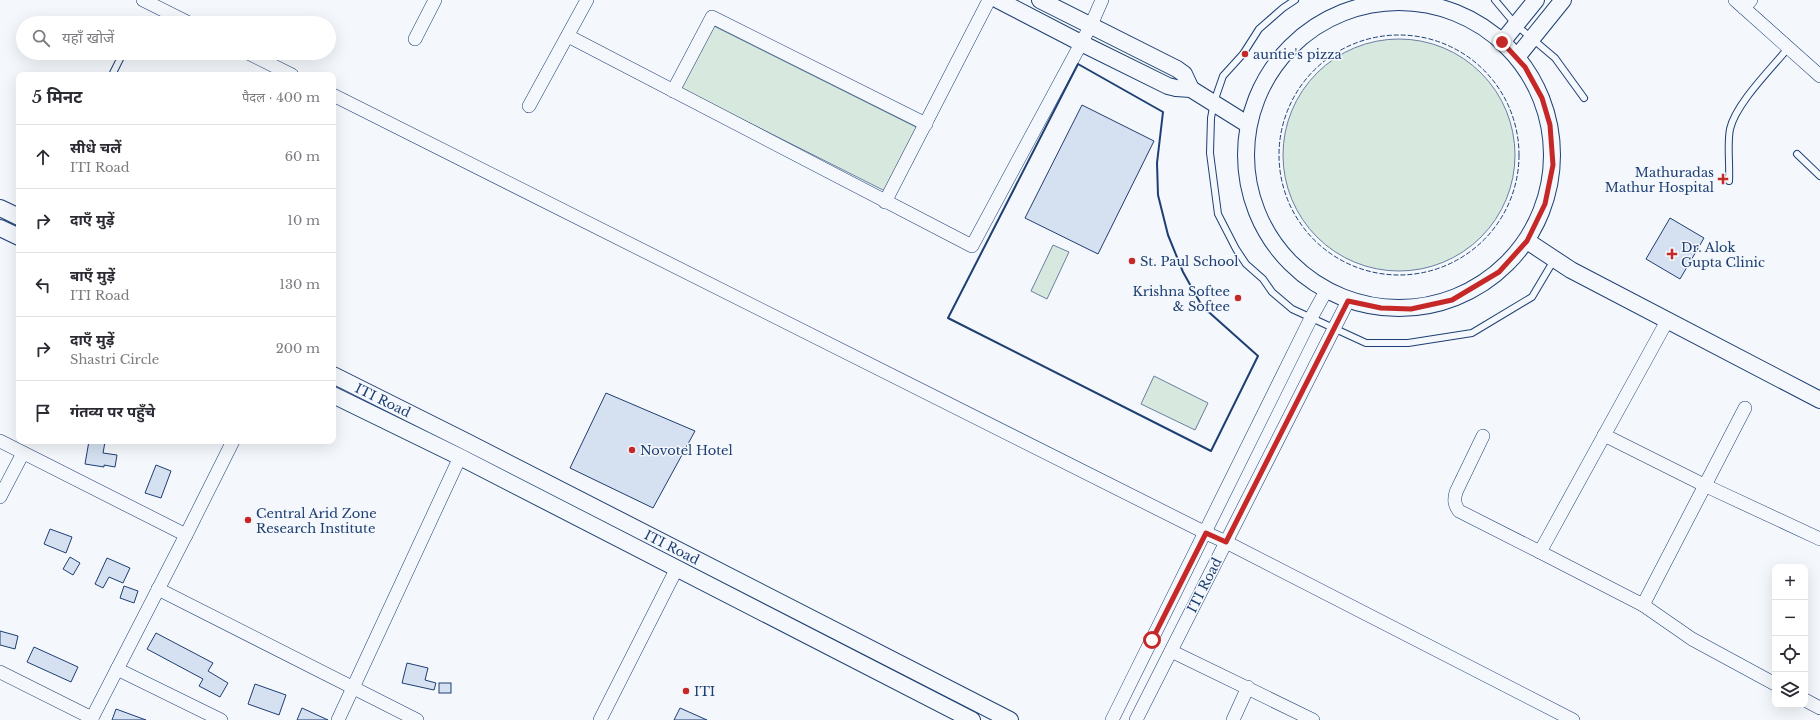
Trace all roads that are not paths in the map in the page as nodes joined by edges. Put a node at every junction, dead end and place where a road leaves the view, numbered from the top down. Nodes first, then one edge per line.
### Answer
1 (143, 0) edge
2 (435, 0) edge
3 (587, 0) edge
4 (989, 0) edge
5 (998, 0) edge
6 (1040, 0) edge
7 (1102, 0) edge
8 (1295, 0) edge
9 (1495, 0) edge
10 (1536, 0) edge
11 (1563, 0) edge
12 (1391, 1) edge
13 (1368, 2) edge
14 (1743, 3) edge
15 (175, 16) edge
16 (1516, 25) junction
17 (1091, 26) junction
18 (568, 36) junction
19 (1532, 38) junction
20 (415, 39) dead end
21 (1502, 42) junction
22 (1081, 43) junction
23 (1790, 47) junction
24 (1517, 57) junction
25 (120, 60) edge
26 (262, 60) edge
27 (114, 72) edge
28 (286, 72) edge
29 (1820, 76) edge
30 (1191, 89) junction
31 (673, 91) junction
32 (336, 97) edge
33 (1584, 98) dead end
34 (1214, 102) junction
35 (530, 106) dead end
36 (926, 124) junction
37 (1247, 124) junction
38 (1797, 154) dead end
39 (1820, 176) edge
40 (1729, 181) dead end
41 (885, 202) junction
42 (0, 208) edge
43 (16, 216) edge
44 (0, 228) edge
45 (16, 236) edge
46 (1527, 241) junction
47 (1554, 260) junction
48 (1326, 291) junction
49 (1348, 301) junction
50 (1311, 318) junction
51 (1667, 321) junction
52 (1335, 328) junction
53 (336, 376) edge
54 (336, 396) edge
55 (1820, 400) edge
56 (1745, 408) dead end
57 (1604, 435) junction
58 (1482, 436) dead end
59 (0, 441) edge
60 (232, 444) edge
61 (23, 453) junction
62 (460, 457) junction
63 (1704, 485) junction
64 (0, 497) edge
65 (1206, 533) junction
66 (186, 535) junction
67 (1820, 539) edge
68 (1226, 542) junction
69 (1540, 552) junction
70 (677, 568) junction
71 (158, 589) junction
72 (1643, 605) junction
73 (1171, 651) junction
74 (117, 669) junction
75 (0, 672) edge
76 (1772, 682) edge
77 (352, 687) junction
78 (1248, 688) junction
79 (1808, 702) edge
80 (1820, 708) edge
81 (91, 719) edge
82 (222, 720) edge
83 (338, 720) edge
84 (417, 720) edge
85 (600, 720) edge
86 (972, 720) edge
87 (1010, 720) edge
88 (1112, 720) edge
89 (1136, 720) edge
90 (1233, 720) edge
91 (1313, 720) edge
92 (1573, 720) edge

1 - 15 street
2 - 20 street
3 - 18 street
4 - 36 street
5 - 22 street
6 - 17 street
7 - 17 street
8 - 34 lane
9 - 16 lane
10 - 16 street
11 - 19 street
12 - 13 street
12 - 21 street
13 - 37 street
14 - 23 street
16 - 19 lane
16 - 21 street
17 - 22 street
17 - 30 street
18 - 31 street
18 - 35 street
19 - 24 street
19 - 33 lane
21 - 24 street
22 - 30 street
22 - 41 street
23 - 29 street
23 - 40 lane
24 - 46 street
25 - 27 lane
26 - 28 street
30 - 34 street
31 - 36 street
31 - 41 street
32 - 65 street
34 - 37 street
34 - 50 lane
36 - 41 street
37 - 48 street
38 - 39 lane
42 - 43 street
44 - 45 street
46 - 47 street
46 - 49 street
47 - 51 street
47 - 52 lane
48 - 49 street
48 - 50 street, ITI Road
49 - 52 street, ITI Road
50 - 52 lane
50 - 65 street, ITI Road
51 - 55 street
51 - 57 street
52 - 68 street, ITI Road
53 - 87 street, ITI Road
54 - 62 street, ITI Road
56 - 63 street
57 - 63 street
57 - 69 street
58 - 69 street
59 - 61 street
60 - 66 street
61 - 64 street
61 - 66 street
62 - 70 street, ITI Road
62 - 77 street
63 - 67 street
63 - 72 street
65 - 68 street
65 - 88 street, ITI Road
66 - 71 street
68 - 73 street, ITI Road
68 - 92 street
69 - 72 street
70 - 85 street
70 - 86 street, ITI Road
71 - 74 street
71 - 77 street
72 - 76 street
73 - 78 street
73 - 89 street, ITI Road
74 - 81 street
74 - 82 street
75 - 81 street
77 - 83 street
77 - 84 street
78 - 90 street
78 - 91 street
79 - 80 street

